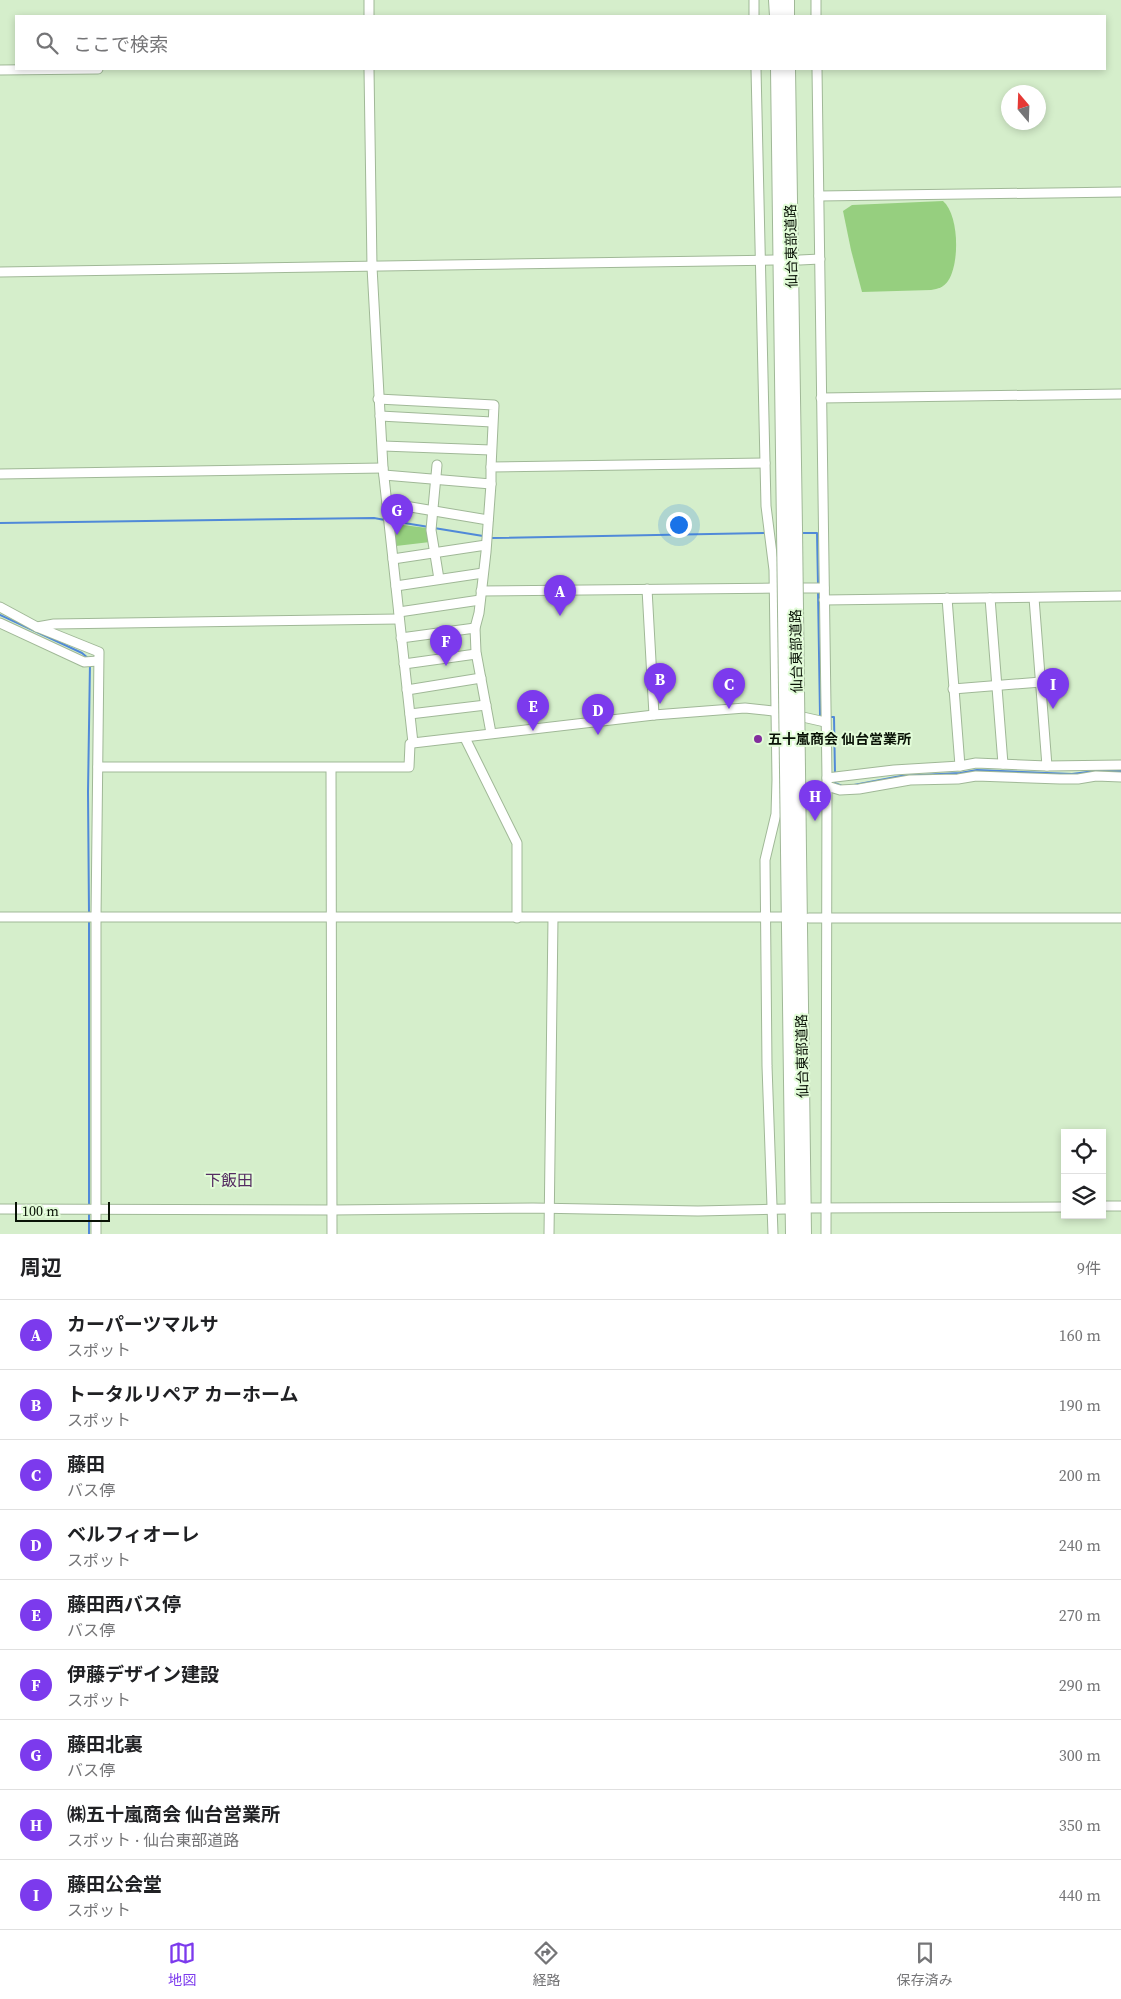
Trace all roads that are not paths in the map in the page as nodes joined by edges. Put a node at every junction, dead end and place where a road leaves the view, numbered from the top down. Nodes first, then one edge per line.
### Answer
1 (369, 0) edge
2 (754, 0) edge
3 (776, 0) edge
4 (787, 0) edge
5 (816, 0) edge
6 (369, 15) edge
7 (754, 15) edge
8 (777, 15) edge
9 (787, 15) edge
10 (816, 15) edge
11 (0, 70) edge
12 (15, 70) edge
13 (369, 70) edge
14 (756, 70) edge
15 (778, 70) edge
16 (788, 70) edge
17 (817, 70) edge
18 (1121, 192) edge
19 (819, 196) junction
20 (820, 259) junction
21 (761, 260) junction
22 (773, 260) dead end
23 (800, 260) dead end
24 (372, 267) junction
25 (0, 272) edge
26 (1121, 394) edge
27 (821, 398) junction
28 (378, 399) junction
29 (380, 416) junction
30 (492, 422) junction
31 (383, 446) junction
32 (491, 450) junction
33 (764, 463) junction
34 (437, 465) dead end
35 (491, 467) junction
36 (384, 472) junction
37 (0, 474) edge
38 (435, 479) junction
39 (490, 484) junction
40 (387, 503) junction
41 (432, 510) junction
42 (488, 520) junction
43 (789, 529) junction
44 (487, 539) junction
45 (435, 553) junction
46 (393, 558) junction
47 (484, 573) junction
48 (439, 579) junction
49 (396, 586) junction
50 (774, 588) junction
51 (819, 588) junction
52 (648, 590) junction
53 (481, 595) junction
54 (1121, 596) edge
55 (947, 598) junction
56 (990, 598) junction
57 (1034, 598) junction
58 (824, 600) junction
59 (0, 607) edge
60 (399, 616) junction
61 (1, 622) edge
62 (37, 627) junction
63 (475, 628) junction
64 (401, 638) junction
65 (476, 654) junction
66 (92, 662) junction
67 (404, 664) junction
68 (481, 678) junction
69 (1042, 682) junction
70 (997, 687) junction
71 (407, 690) junction
72 (954, 690) junction
73 (486, 705) junction
74 (777, 711) junction
75 (410, 714) junction
76 (654, 715) junction
77 (825, 722) junction
78 (492, 733) junction
79 (465, 738) junction
80 (413, 743) junction
81 (1003, 764) junction
82 (1121, 765) edge
83 (960, 766) junction
84 (1047, 766) junction
85 (98, 767) junction
86 (331, 768) junction
87 (1121, 777) edge
88 (828, 780) junction
89 (794, 851) junction
90 (765, 917) junction
91 (781, 917) dead end
92 (0, 918) edge
93 (92, 918) junction
94 (332, 918) junction
95 (517, 918) junction
96 (553, 918) junction
97 (809, 918) dead end
98 (826, 918) junction
99 (1121, 918) edge
100 (1106, 1206) edge
101 (1121, 1206) edge
102 (1061, 1207) edge
103 (92, 1208) junction
104 (811, 1208) dead end
105 (826, 1208) junction
106 (0, 1209) edge
107 (549, 1209) junction
108 (772, 1209) junction
109 (787, 1209) dead end
110 (332, 1210) junction
111 (96, 1234) edge
112 (332, 1234) edge
113 (549, 1234) edge
114 (773, 1234) edge
115 (793, 1234) edge
116 (804, 1234) edge
117 (826, 1234) edge

1 - 6 street
2 - 7 street
3 - 8 highway
4 - 9 highway
5 - 10 street
11 - 12 street
13 - 24 street
14 - 21 street
15 - 43 highway, 仙台東部道路
16 - 43 highway, 仙台東部道路
17 - 19 street
18 - 19 street
19 - 20 street
20 - 23 street
20 - 27 street
21 - 22 street
21 - 24 street
21 - 33 street
24 - 25 street
24 - 28 street
26 - 27 street
27 - 51 street
28 - 29 street
28 - 30 street
29 - 30 street
29 - 31 street
30 - 32 street
31 - 32 street
31 - 36 street
32 - 35 street
33 - 35 street
33 - 50 street
34 - 38 street
35 - 39 street
36 - 37 street
36 - 38 street
36 - 40 street
38 - 39 street
38 - 41 street
39 - 42 street
40 - 41 street
40 - 46 street
41 - 42 street
41 - 45 street
42 - 44 street
43 - 89 highway, 仙台東部道路, bridge
44 - 45 street
44 - 47 street
45 - 46 street
45 - 48 street
46 - 49 street
47 - 48 street
47 - 53 street
48 - 49 street
49 - 60 street
50 - 51 street
50 - 52 street
50 - 74 street
51 - 58 street
52 - 53 street
52 - 76 street
53 - 60 street
53 - 63 street
54 - 57 street
55 - 56 street
55 - 58 street
55 - 72 street
56 - 57 street
56 - 70 street
57 - 69 street
58 - 77 street
59 - 62 street
60 - 62 street
60 - 64 street
61 - 66 street
62 - 66 street
63 - 64 street
63 - 65 street
64 - 67 street
65 - 67 street
65 - 68 street
66 - 85 street
67 - 71 street
68 - 71 street
68 - 73 street
69 - 70 street
69 - 84 street
70 - 72 street
70 - 81 street
71 - 75 street
72 - 83 street
73 - 75 street
73 - 78 street
74 - 76 street
74 - 77 street
74 - 90 street
75 - 80 street
76 - 78 street
77 - 88 street
78 - 79 street
79 - 80 street
79 - 95 street
80 - 86 street
81 - 83 street
81 - 84 street
82 - 84 street
83 - 88 street
85 - 86 street
85 - 93 street
86 - 94 street
87 - 88 street
88 - 98 street
89 - 115 highway, 仙台東部道路
89 - 116 highway, 仙台東部道路
90 - 91 street
90 - 96 street
90 - 108 street
92 - 93 street
93 - 94 street
93 - 103 street
94 - 95 street
94 - 110 street
95 - 96 street
96 - 107 street
97 - 98 street
98 - 99 street
98 - 105 street
100 - 101 street
102 - 105 street
103 - 106 street
103 - 110 street
103 - 111 street
104 - 105 street
105 - 117 street
107 - 108 street
107 - 110 street
107 - 113 street
108 - 109 street
108 - 114 street
110 - 112 street

